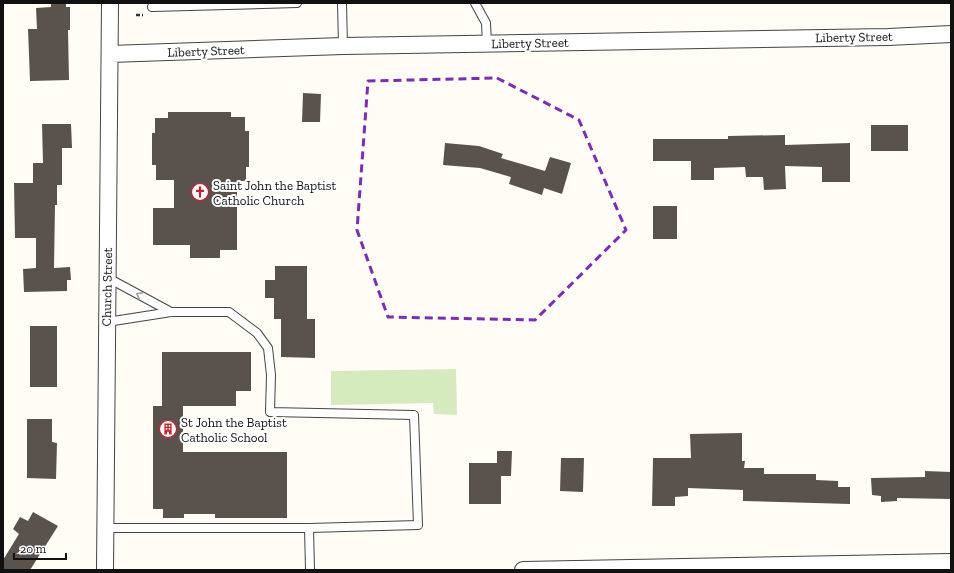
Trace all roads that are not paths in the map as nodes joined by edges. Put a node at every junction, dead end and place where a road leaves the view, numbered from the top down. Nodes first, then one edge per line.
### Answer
1 (110, 3) edge
2 (297, 3) edge
3 (342, 3) edge
4 (475, 3) edge
5 (152, 7) dead end
6 (951, 34) edge
7 (487, 44) junction
8 (343, 46) junction
9 (110, 54) junction
10 (108, 278) junction
11 (171, 312) junction
12 (107, 322) junction
13 (105, 528) junction
14 (308, 528) junction
15 (951, 562) edge
16 (802, 567) edge
17 (105, 570) edge
18 (310, 570) edge
19 (523, 570) edge

1 - 9 street, Church Street
2 - 5 lane
3 - 8 lane
4 - 7 lane
6 - 7 street, Liberty Street
7 - 8 street, Liberty Street
8 - 9 street, Liberty Street
9 - 10 street, Church Street
11 -> 10 lane
10 - 12 street, Church Street
11 - 12 lane
11 - 14 lane
12 - 13 street, Church Street
13 - 14 lane
13 - 17 street, Church Street
14 - 18 lane
15 - 16 street
16 - 19 street

